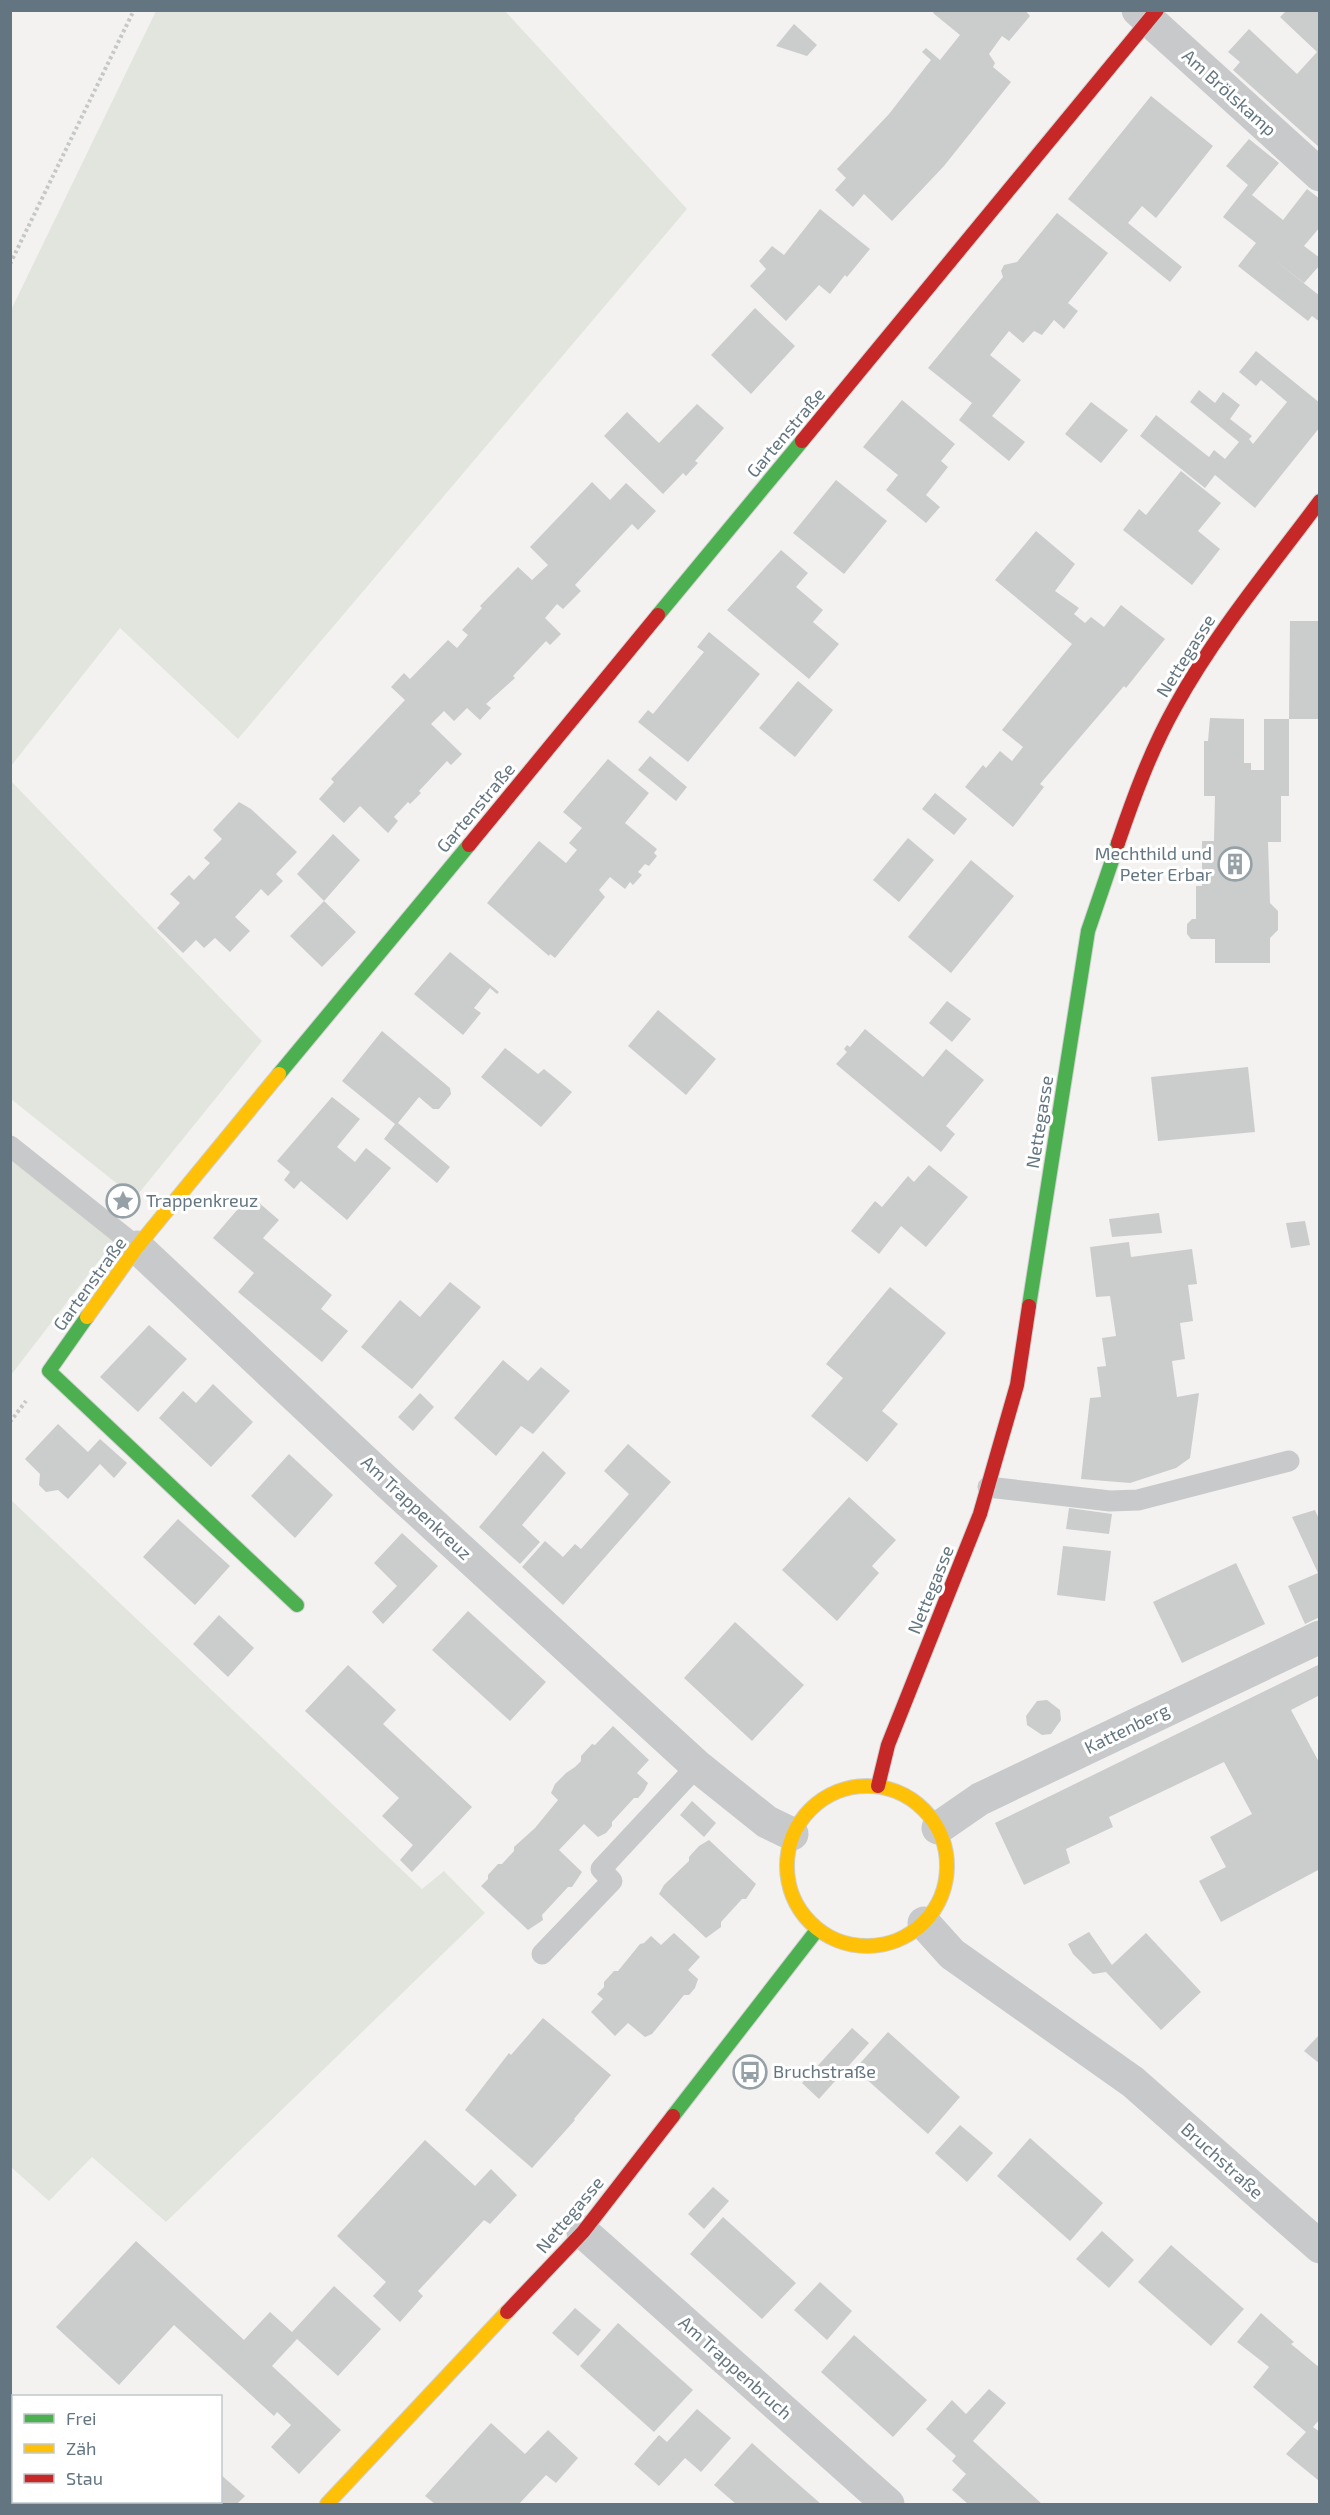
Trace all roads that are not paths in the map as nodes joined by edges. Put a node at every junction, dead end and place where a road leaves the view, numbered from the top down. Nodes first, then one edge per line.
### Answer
1 (1148, 14) edge
2 (1320, 175) edge
3 (1320, 501) edge
4 (10, 1146) edge
5 (137, 1247) junction
6 (1289, 1461) dead end
7 (988, 1487) junction
8 (297, 1605) dead end
9 (1320, 1637) edge
10 (697, 1766) junction
11 (878, 1786) junction
12 (938, 1828) junction
13 (792, 1834) junction
14 (924, 1923) junction
15 (817, 1930) junction
16 (542, 1954) dead end
17 (583, 2232) junction
18 (1320, 2247) edge
19 (327, 2505) edge
20 (888, 2505) edge

1 - 2 street, Am Brölskamp
1 - 5 street, Gartenstraße
3 - 7 street, Nettegasse
4 - 5 lane
5 - 8 street, Gartenstraße
5 - 10 street, Am Trappenkreuz
6 - 7 lane
7 - 11 street, Nettegasse
9 - 12 street, Kattenberg
10 - 13 street, Am Trappenkreuz
10 - 16 lane
11 - 12 street
11 - 13 street
12 - 14 street
13 - 15 street
14 - 15 street
14 - 18 street, Bruchstraße
15 - 17 street, Nettegasse
17 - 19 street, Nettegasse
17 - 20 street, Am Trappenbruch

